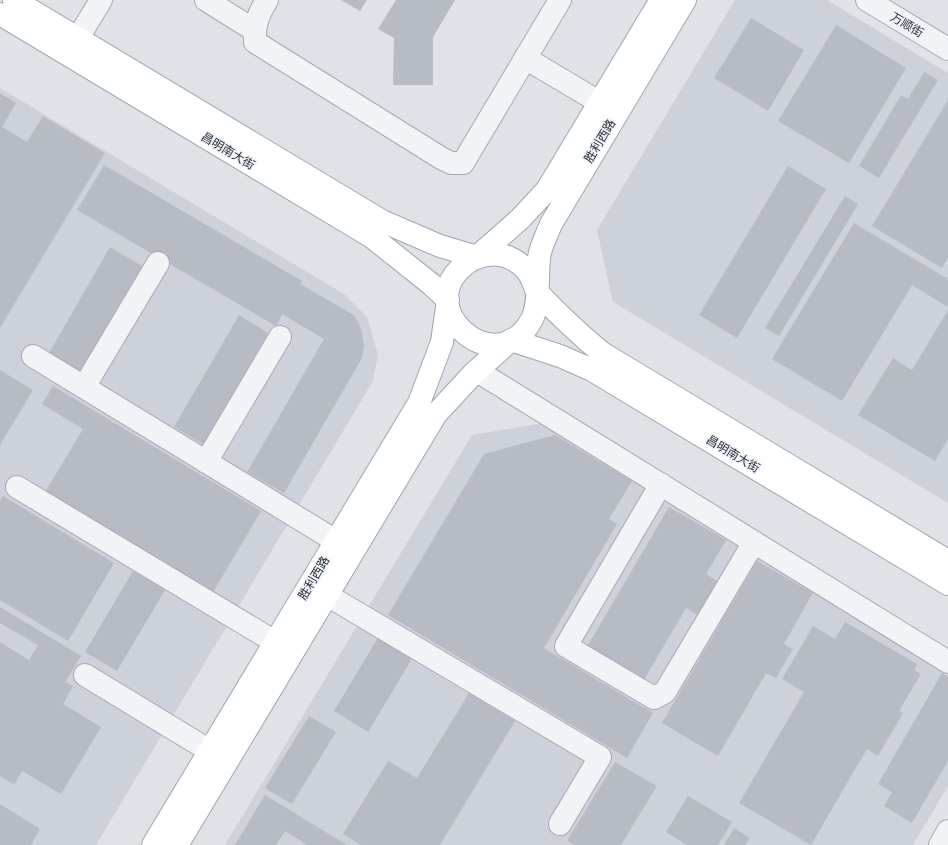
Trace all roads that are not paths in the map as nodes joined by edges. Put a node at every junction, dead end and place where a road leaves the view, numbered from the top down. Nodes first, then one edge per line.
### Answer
1 (14, 0) edge
2 (101, 0) edge
3 (206, 0) edge
4 (267, 0) edge
5 (560, 0) edge
6 (661, 0) edge
7 (685, 0) edge
8 (867, 0) edge
9 (0, 14) edge
10 (254, 30) junction
11 (78, 38) junction
12 (948, 49) edge
13 (525, 58) junction
14 (599, 102) junction
15 (477, 257) junction
16 (158, 263) dead end
17 (536, 291) junction
18 (448, 300) junction
19 (280, 337) dead end
20 (511, 340) junction
21 (33, 356) dead end
22 (477, 371) junction
23 (84, 387) junction
24 (206, 462) junction
25 (661, 484) junction
26 (17, 487) dead end
27 (336, 541) junction
28 (754, 542) junction
29 (948, 561) edge
30 (948, 584) edge
31 (327, 595) junction
32 (275, 642) junction
33 (948, 662) edge
34 (85, 675) dead end
35 (210, 751) junction
36 (560, 824) dead end
37 (948, 831) edge
38 (153, 845) edge
39 (177, 845) edge
40 (940, 845) edge

1 - 11 main road, 昌明南大街
2 - 11 street
3 - 10 street
4 - 10 street
5 - 13 street
6 - 14 main road, 胜利西路
7 - 17 main road, 胜利西路
8 - 12 street, 万顺街
9 - 18 main road, 昌明南大街
10 - 13 street
11 - 15 main road, 昌明南大街
13 - 14 street
14 - 15 main road, 胜利西路
15 - 17 main road
15 - 18 main road
16 - 23 street
17 - 20 main road
17 - 29 main road, 昌明南大街
18 - 20 main road
18 - 27 main road, 胜利西路
19 - 24 street
20 - 22 main road, 胜利西路
20 - 30 main road, 昌明南大街
21 - 23 street
22 - 25 street
22 - 31 main road, 胜利西路
23 - 24 street
24 - 27 street
25 - 28 street
25 - 28 street
26 - 32 street
27 - 32 main road, 胜利西路
28 - 33 street
31 - 36 street
31 - 39 main road, 胜利西路
32 - 35 main road, 胜利西路
34 - 35 street
35 - 38 main road, 胜利西路
37 - 40 street

